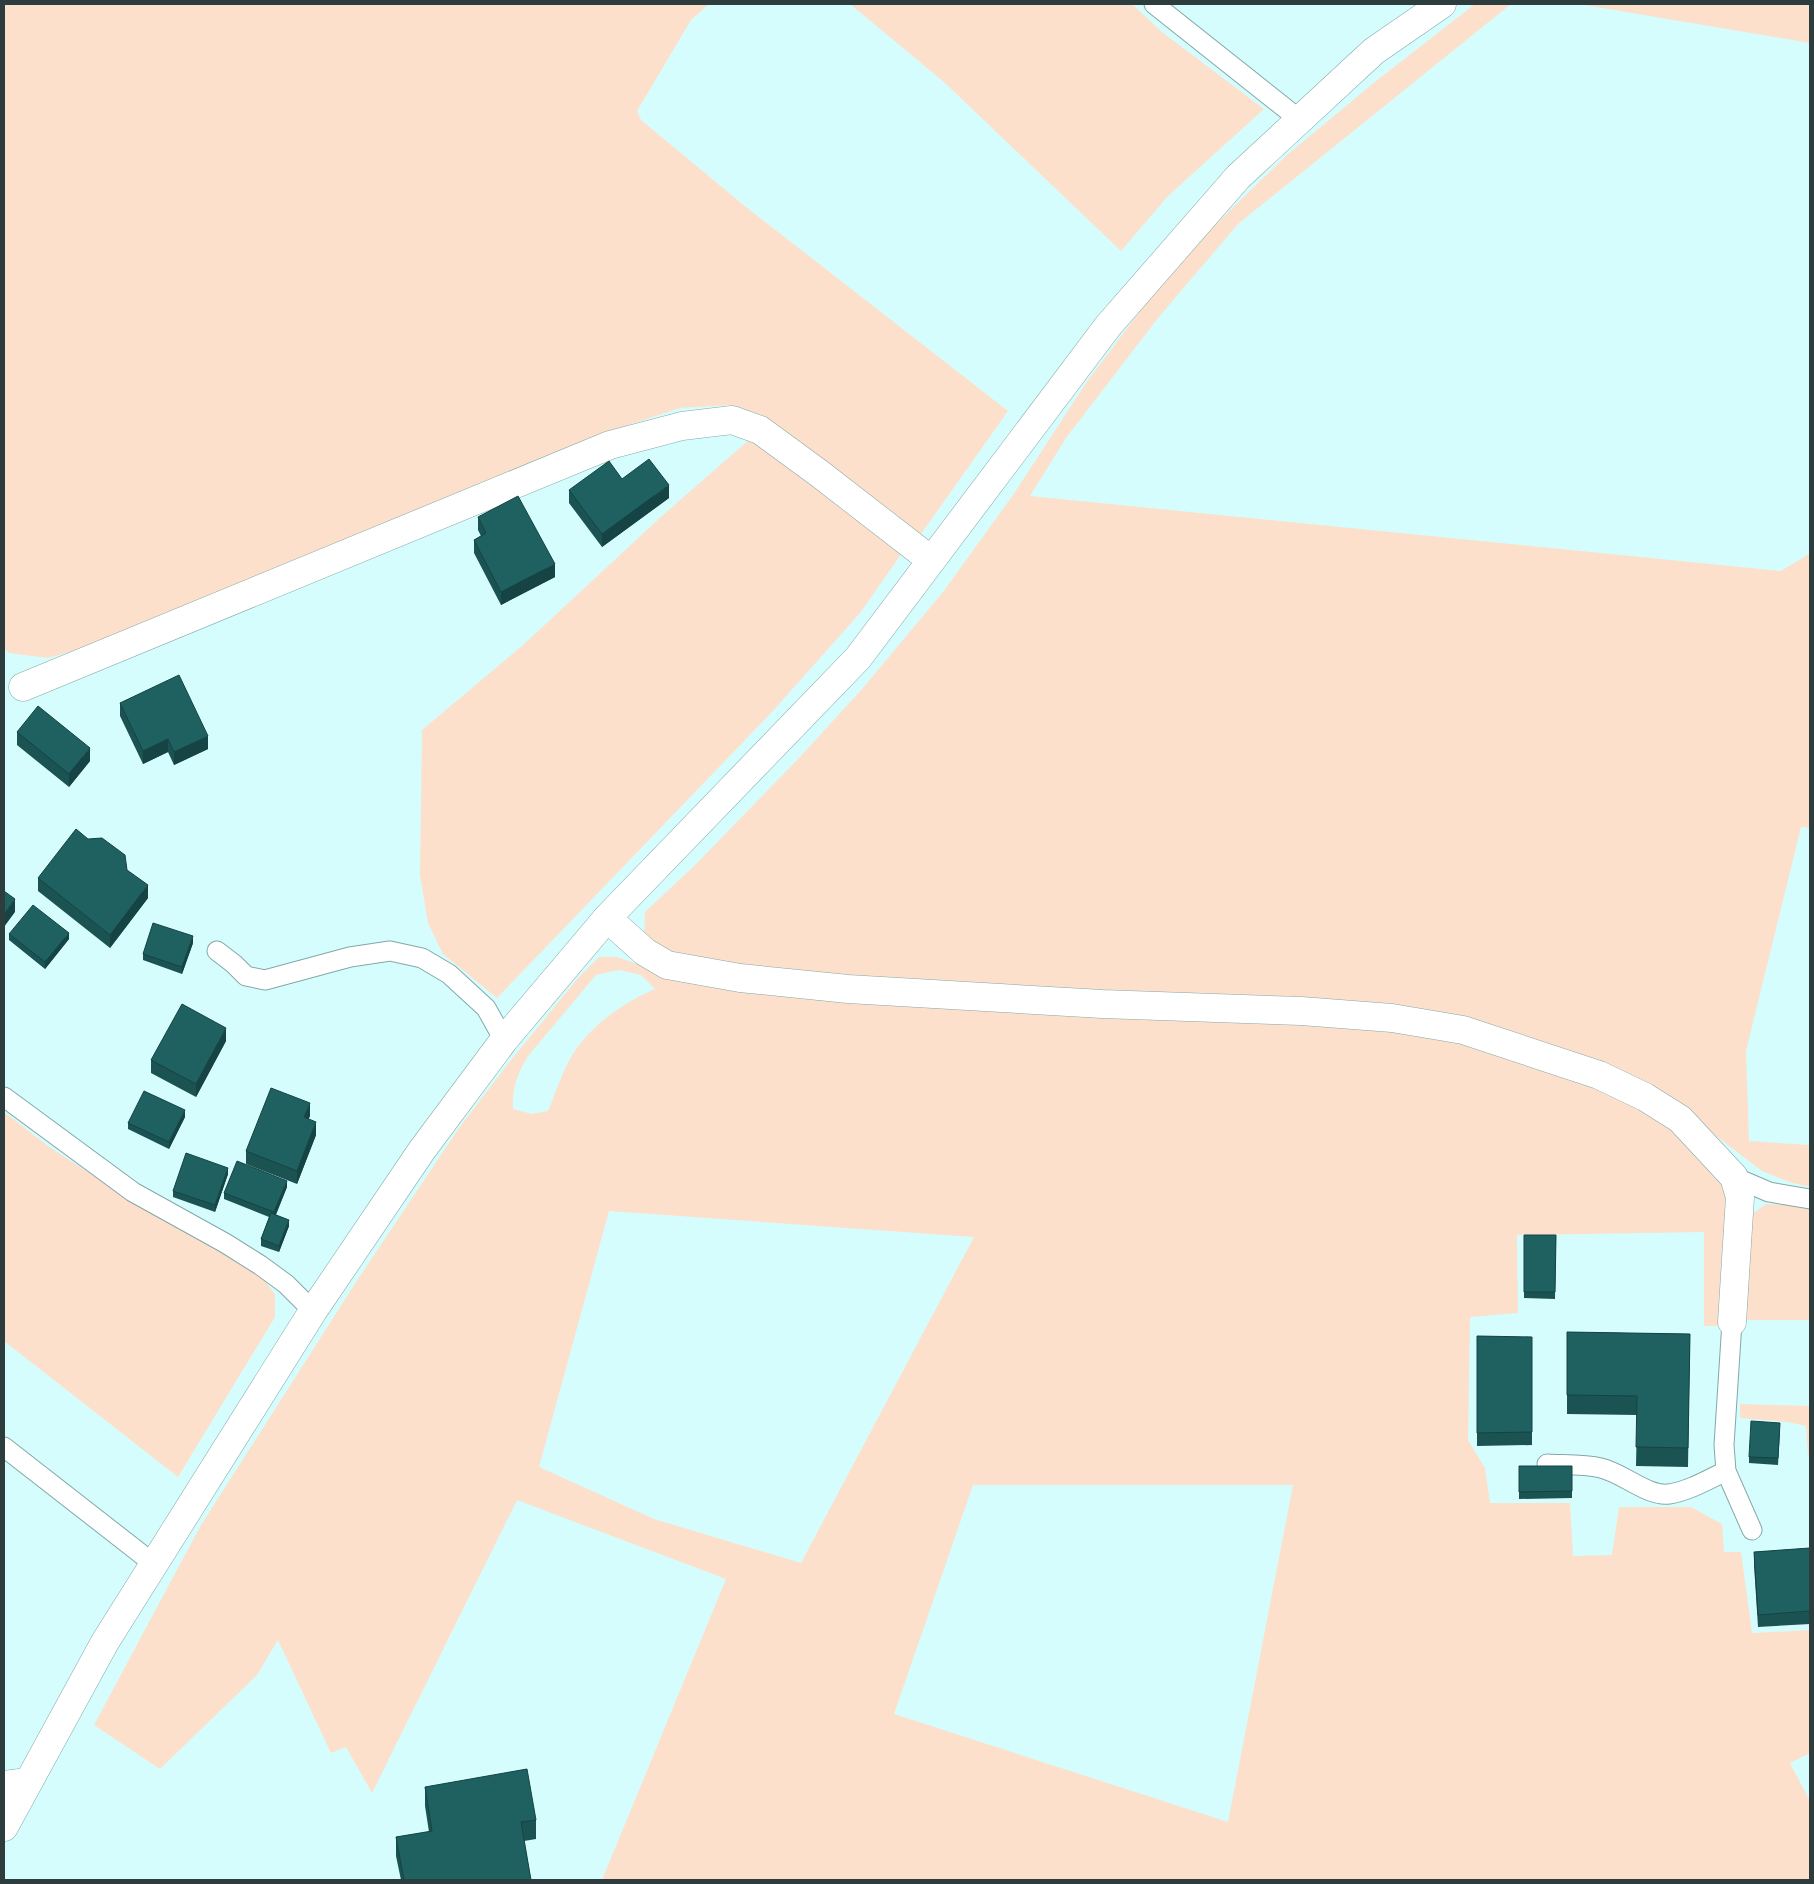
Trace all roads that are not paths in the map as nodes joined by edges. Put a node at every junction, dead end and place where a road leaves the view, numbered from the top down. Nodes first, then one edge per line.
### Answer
1 (1154, 4) edge
2 (1442, 4) edge
3 (1300, 120) junction
4 (931, 560) junction
5 (23, 687) dead end
6 (607, 918) junction
7 (217, 951) dead end
8 (504, 1040) junction
9 (4, 1097) edge
10 (1734, 1177) junction
11 (1810, 1199) edge
12 (313, 1311) junction
13 (1732, 1322) joint
14 (4, 1447) edge
15 (1547, 1464) edge
16 (1726, 1471) junction
17 (1752, 1530) dead end
18 (154, 1564) junction
19 (16, 1784) edge
20 (4, 1827) edge

1 - 3 lane
2 - 3 main road
3 - 4 main road
4 - 5 main road
4 - 6 main road
6 - 8 main road
6 - 10 main road
7 - 8 lane
8 - 12 main road
9 - 12 lane
10 - 11 lane
10 - 13 main road
12 - 18 main road
13 - 16 lane
14 - 18 lane
15 - 16 lane
16 - 17 lane
18 - 19 main road
19 - 20 main road

